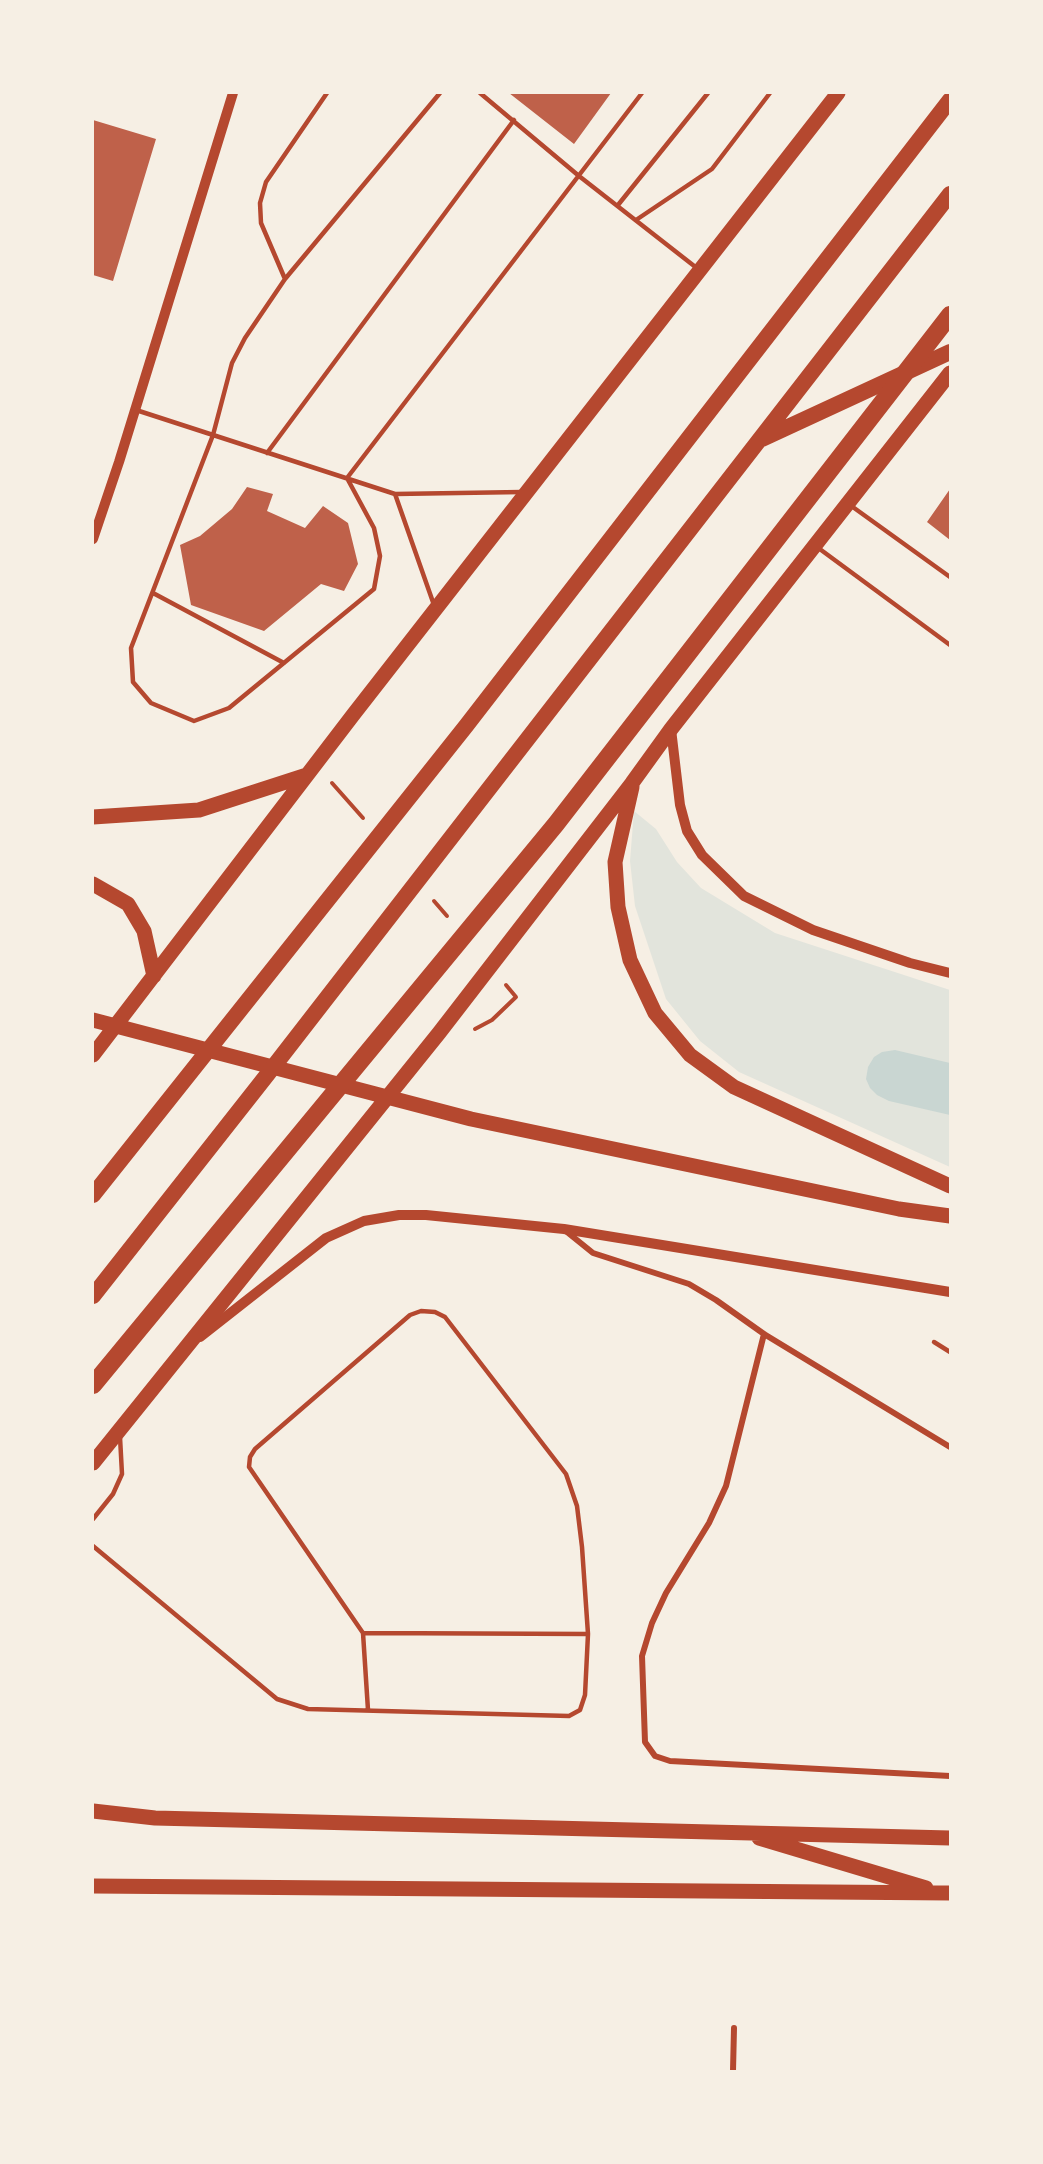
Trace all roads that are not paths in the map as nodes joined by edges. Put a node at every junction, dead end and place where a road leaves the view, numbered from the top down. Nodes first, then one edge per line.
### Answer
1 (232, 93) edge
2 (327, 93) edge
3 (440, 93) edge
4 (480, 93) edge
5 (642, 93) edge
6 (708, 93) edge
7 (770, 93) edge
8 (838, 93) edge
9 (950, 100) edge
10 (514, 120) junction
11 (579, 176) junction
12 (950, 194) edge
13 (618, 205) junction
14 (636, 220) junction
15 (700, 270) junction
16 (285, 279) junction
17 (950, 315) edge
18 (950, 352) edge
19 (950, 373) edge
20 (135, 410) junction
21 (213, 435) junction
22 (758, 440) junction
23 (267, 453) junction
24 (348, 478) junction
25 (528, 492) junction
26 (395, 494) junction
27 (848, 503) junction
28 (93, 539) edge
29 (815, 545) junction
30 (950, 577) edge
31 (153, 593) junction
32 (436, 609) junction
33 (950, 645) edge
34 (284, 663) junction
35 (671, 729) junction
36 (307, 775) junction
37 (632, 783) junction
38 (95, 814) edge
39 (93, 884) edge
40 (950, 973) edge
41 (154, 976) junction
42 (93, 1020) edge
43 (93, 1055) edge
44 (950, 1186) edge
45 (93, 1195) edge
46 (950, 1216) edge
47 (564, 1229) junction
48 (950, 1292) edge
49 (93, 1296) edge
50 (764, 1334) junction
51 (934, 1342) dead end
52 (184, 1350) junction
53 (950, 1352) edge
54 (93, 1385) edge
55 (120, 1429) junction
56 (950, 1448) edge
57 (93, 1462) edge
58 (93, 1519) edge
59 (93, 1546) edge
60 (363, 1633) junction
61 (588, 1634) junction
62 (368, 1710) junction
63 (950, 1776) edge
64 (93, 1811) edge
65 (739, 1833) junction
66 (950, 1838) edge
67 (93, 1886) edge
68 (947, 1893) edge
69 (734, 2028) dead end
70 (733, 2071) edge

1 - 20 street
2 - 16 lane
3 - 16 lane
4 - 10 lane
5 - 11 lane
6 - 13 lane
7 - 14 lane
8 - 15 main road
9 - 45 highway
10 - 11 lane
10 - 23 lane
11 - 13 lane
11 - 24 lane
12 - 22 highway
13 - 14 lane
14 - 15 lane
15 - 25 main road
16 - 21 lane
17 - 54 highway
18 - 22 highway
19 - 27 main road
20 - 21 lane
20 - 28 street
21 - 23 lane
21 - 31 lane
22 - 49 highway
23 - 24 lane
24 - 26 lane
24 - 34 lane
25 - 26 lane
25 - 32 main road
26 - 32 lane
27 - 29 main road
27 - 30 lane
29 - 33 lane
29 - 35 main road
31 - 34 lane
31 - 34 lane
32 - 36 main road
35 - 37 main road
35 - 40 street
36 - 38 main road
36 - 41 main road
37 - 44 main road
37 - 52 main road
39 - 41 main road
41 - 43 main road
42 - 46 main road
47 - 48 street
47 - 50 street
47 - 52 street
50 - 56 street
50 - 63 street
51 - 53 lane
52 - 55 main road
55 - 57 main road
55 - 58 lane
59 - 62 lane
60 - 61 lane
60 - 61 lane
60 - 62 lane
61 - 62 lane
64 - 65 main road
65 - 66 main road
65 - 68 main road
67 - 68 main road
69 - 70 street

